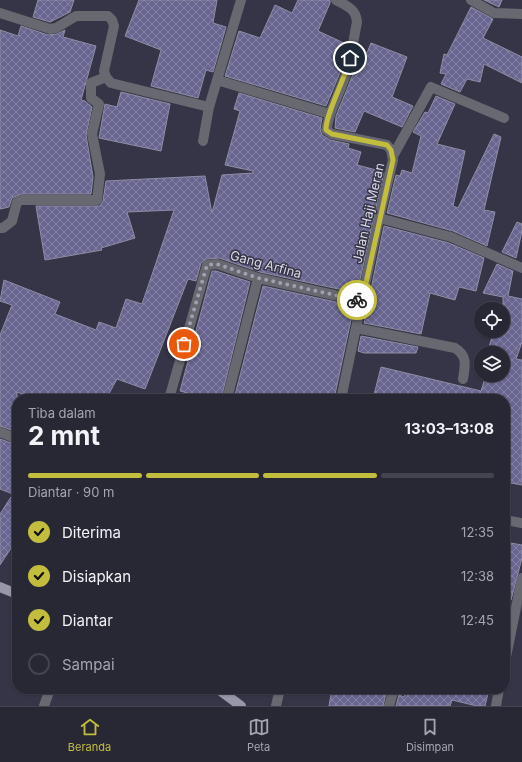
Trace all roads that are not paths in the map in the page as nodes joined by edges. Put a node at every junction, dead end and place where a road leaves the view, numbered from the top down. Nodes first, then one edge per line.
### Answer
1 (240, 0) edge
2 (336, 0) edge
3 (471, 0) edge
4 (0, 13) edge
5 (522, 14) edge
6 (106, 77) junction
7 (217, 80) junction
8 (210, 107) junction
9 (330, 114) junction
10 (504, 118) dead end
11 (203, 140) dead end
12 (393, 156) junction
13 (379, 218) junction
14 (0, 228) edge
15 (522, 268) edge
16 (258, 278) junction
17 (362, 301) junction
18 (356, 328) junction
19 (464, 379) dead end
20 (170, 394) edge
21 (228, 394) edge
22 (342, 394) edge
23 (0, 432) edge
24 (12, 438) edge
25 (510, 521) edge
26 (522, 523) edge
27 (522, 578) edge
28 (0, 587) edge
29 (12, 592) edge
30 (510, 637) edge
31 (48, 694) edge
32 (225, 694) edge
33 (279, 694) edge
34 (393, 694) edge
35 (498, 694) edge
36 (44, 706) edge
37 (241, 706) edge
38 (276, 706) edge
39 (389, 706) edge
40 (496, 706) edge

1 - 7 street
2 - 9 street, Jalan Haji Meran
3 - 5 street
4 - 6 street
6 - 8 street
6 - 14 street
7 - 8 street
7 - 9 street
8 - 11 street
9 - 12 street, Jalan Haji Meran
10 - 12 street
12 - 13 street, Jalan Haji Meran
13 - 15 street
13 - 17 street, Jalan Haji Meran
16 - 17 street, Gang Arfina
16 - 20 street, Gang Arfina
16 - 21 street
17 - 18 street, Jalan Haji Meran
18 - 19 street
18 - 22 street, Jalan Haji Meran
23 - 24 street
25 - 26 street
27 - 30 street
28 - 29 main road
31 - 36 street
32 - 37 main road
33 - 38 street
34 - 39 street
35 - 40 street

